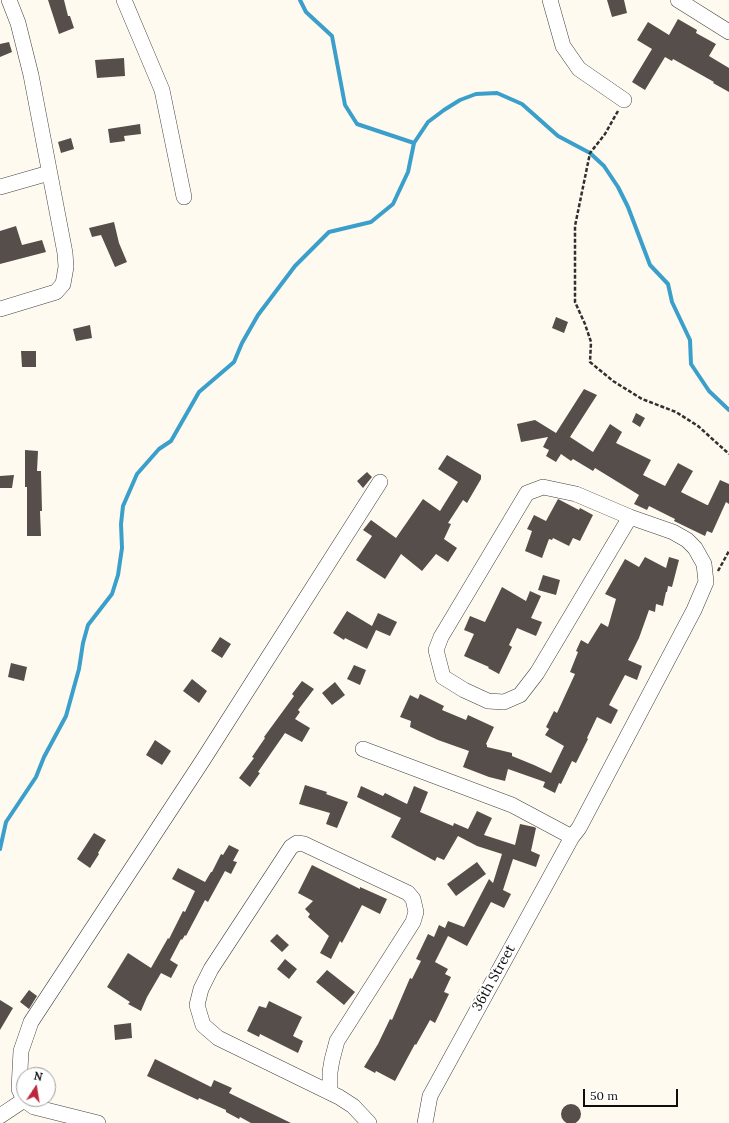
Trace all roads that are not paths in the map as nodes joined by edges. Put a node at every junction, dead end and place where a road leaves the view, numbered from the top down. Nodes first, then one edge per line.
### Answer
1 (9, 0) edge
2 (124, 0) edge
3 (550, 0) edge
4 (678, 0) edge
5 (729, 32) edge
6 (624, 100) road end
7 (49, 174) junction
8 (0, 188) edge
9 (184, 197) dead end
10 (0, 309) edge
11 (380, 482) dead end
12 (630, 517) junction
13 (363, 749) dead end
14 (572, 837) junction
15 (20, 1067) edge
16 (330, 1092) junction
17 (16, 1105) edge
18 (34, 1107) edge
19 (0, 1116) edge
20 (98, 1123) edge
21 (369, 1123) edge
22 (425, 1123) edge

1 - 7 street
2 - 9 street
3 - 6 street
4 - 5 street
7 - 8 street
7 - 10 street
11 - 15 street
12 - 12 street, 36th Street
12 - 14 street, 36th Street
13 - 14 street
14 - 22 street, 36th Street
16 - 16 street
16 - 21 street
17 - 19 street
18 - 20 street

